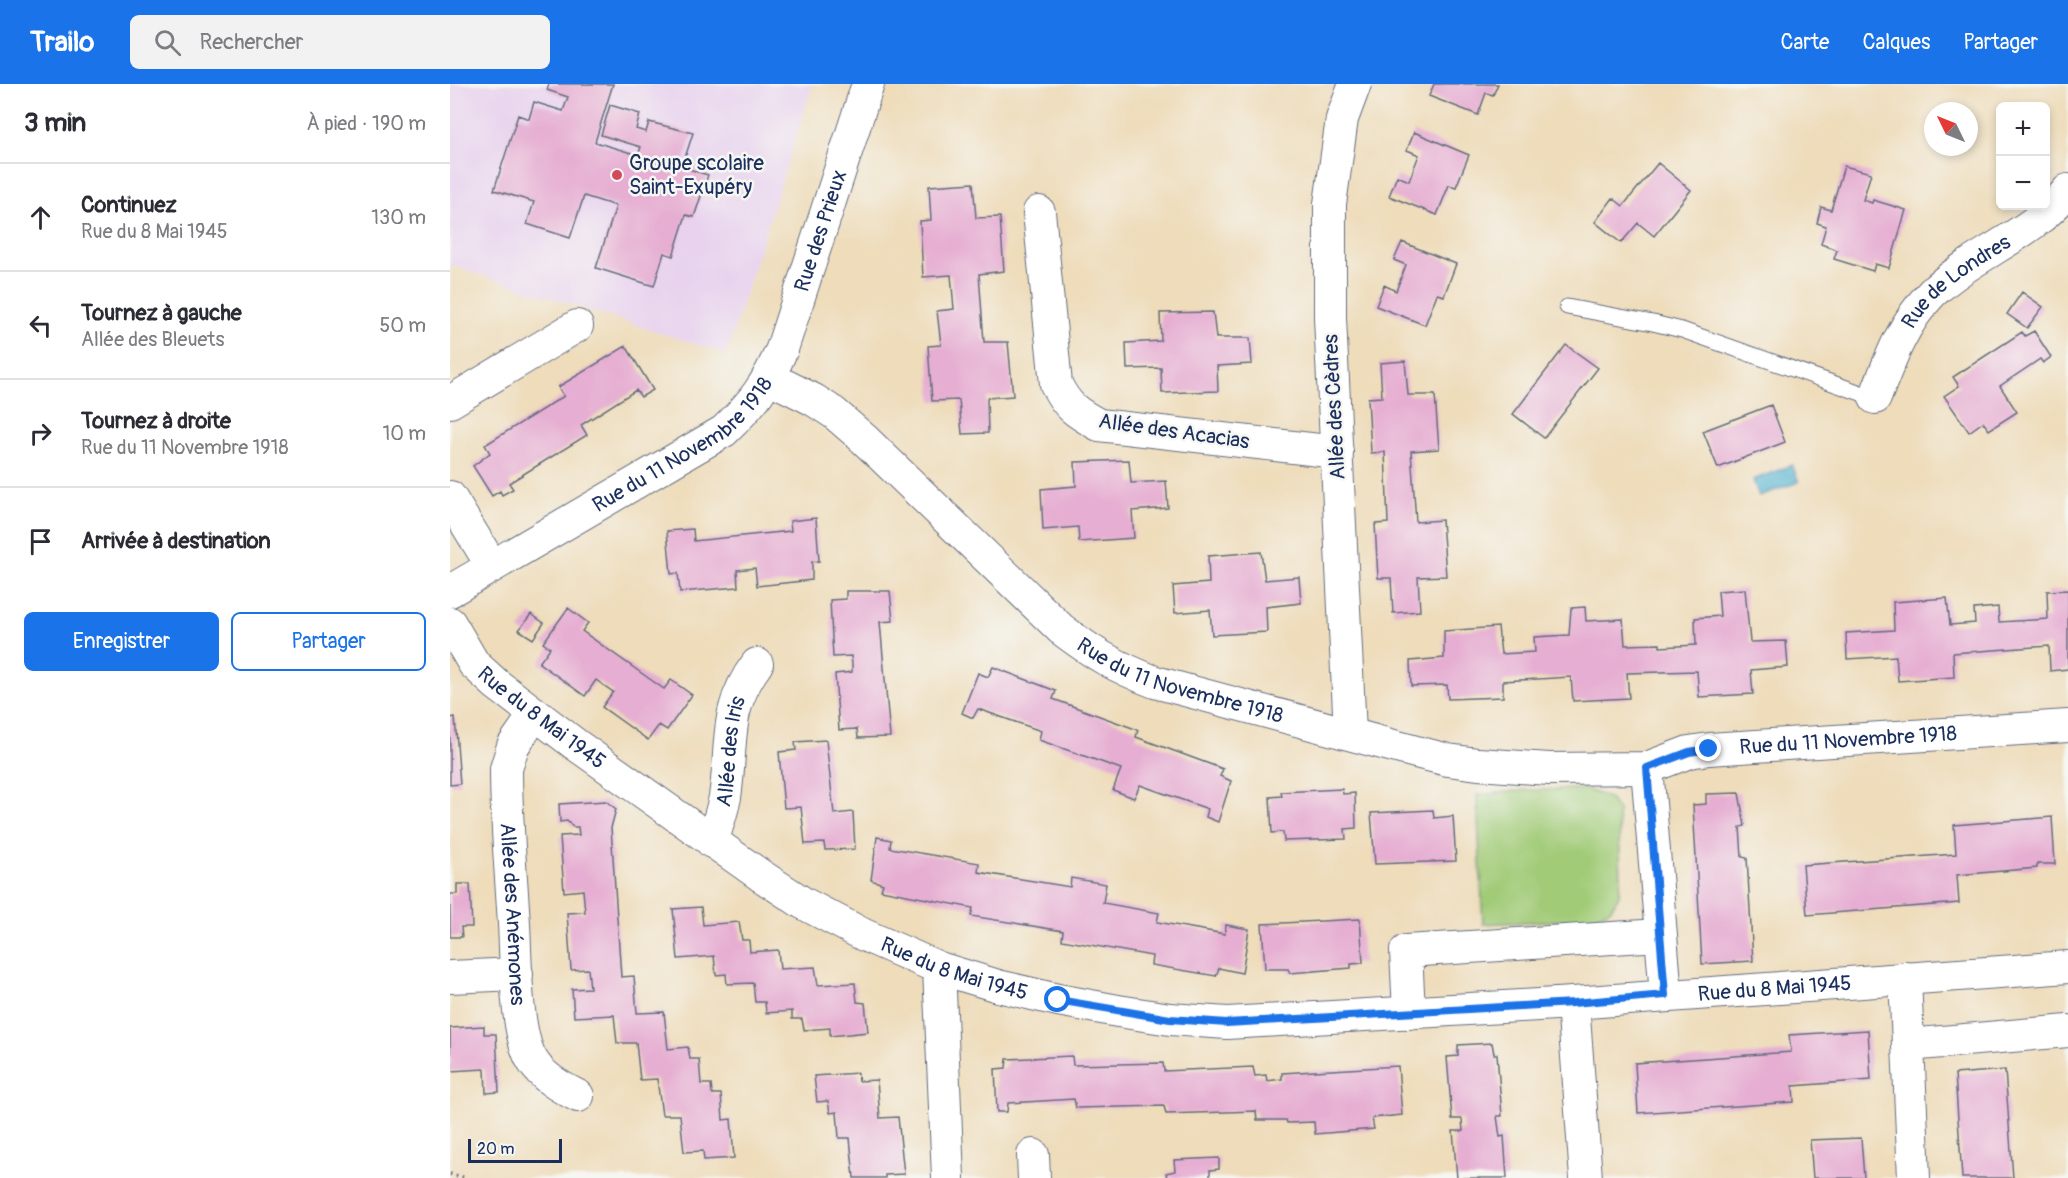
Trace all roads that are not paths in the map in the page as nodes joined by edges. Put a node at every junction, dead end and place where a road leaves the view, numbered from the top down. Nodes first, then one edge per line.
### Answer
1 (868, 84) edge
2 (1355, 84) edge
3 (2068, 190) edge
4 (1040, 212) dead end
5 (1567, 307) dead end
6 (577, 326) dead end
7 (770, 378) junction
8 (1875, 398) joint
9 (450, 402) edge
10 (1337, 452) junction
11 (450, 496) edge
12 (492, 566) junction
13 (450, 591) edge
14 (450, 623) edge
15 (757, 664) dead end
16 (535, 714) junction
17 (2068, 726) edge
18 (1350, 733) junction
19 (1647, 768) junction
20 (712, 842) junction
21 (1660, 935) junction
22 (2068, 967) edge
23 (939, 968) junction
24 (517, 974) junction
25 (450, 977) edge
26 (1905, 978) junction
27 (1665, 995) junction
28 (1573, 1003) junction
29 (1409, 1013) junction
30 (2068, 1031) edge
31 (1908, 1045) junction
32 (578, 1096) dead end
33 (948, 1178) edge
34 (1586, 1178) edge
35 (1914, 1178) edge

1 - 7 street, Rue des Prieux
2 - 10 street, Allée des Cèdres
3 - 8 street, Rue de Londres
4 - 10 street, Allée des Acacias
5 - 8 lane
6 - 9 street
7 - 12 street, Rue du 11 Novembre 1918
7 - 18 street, Rue du 11 Novembre 1918
10 - 18 street, Allée des Cèdres
11 - 12 street
12 - 13 street, Rue du 11 Novembre 1918
14 - 16 street, Rue du 8 Mai 1945
15 - 20 street, Allée des Iris
16 - 20 street, Rue du 8 Mai 1945
16 - 24 street, Allée des Anémones
17 - 19 street, Rue du 11 Novembre 1918
18 - 19 street, Rue du 11 Novembre 1918
19 - 21 street
20 - 23 street, Rue du 8 Mai 1945
21 - 27 street
21 - 29 street
22 - 26 street, Rue du 8 Mai 1945
23 - 29 street, Rue du 8 Mai 1945
23 - 33 street
24 - 25 street
24 - 32 street, Allée des Anémones
26 - 27 street, Rue du 8 Mai 1945
26 - 31 street
27 - 28 street, Rue du 8 Mai 1945
28 - 29 street, Rue du 8 Mai 1945
28 - 34 street
30 - 31 street
31 - 35 street

